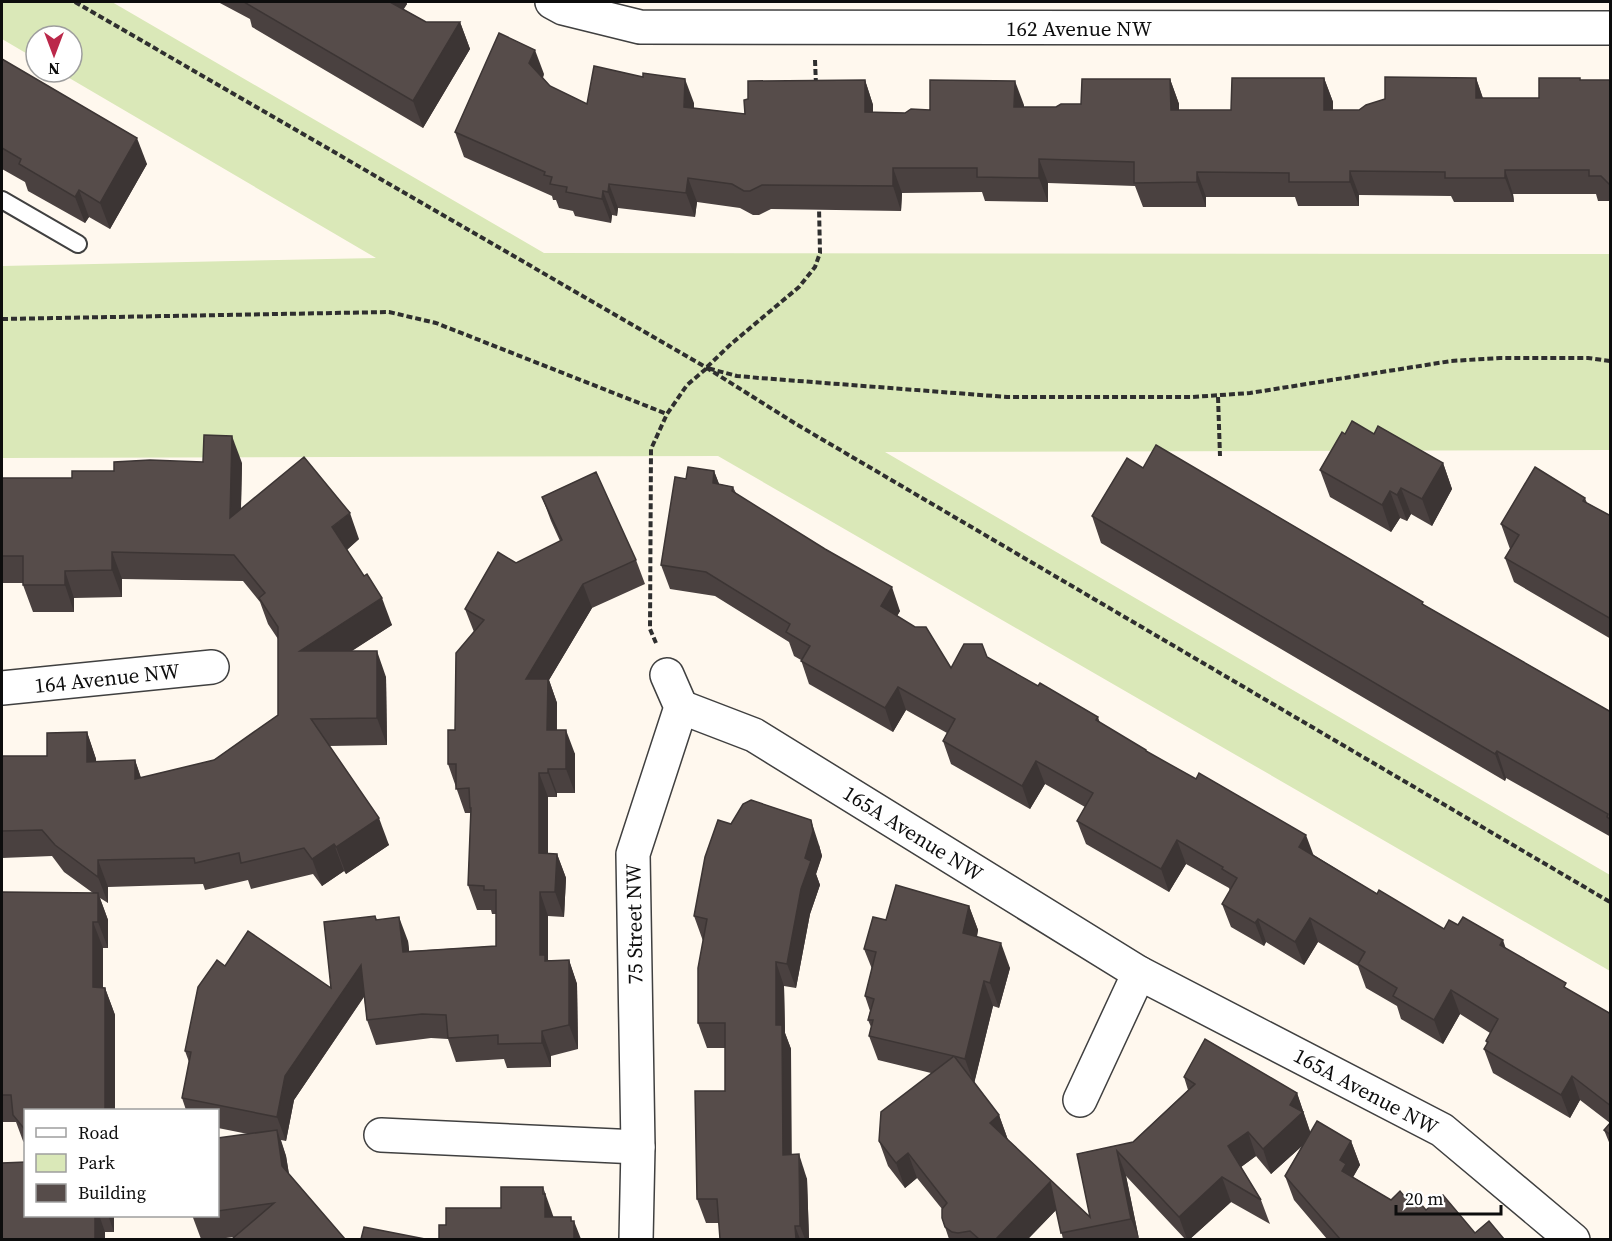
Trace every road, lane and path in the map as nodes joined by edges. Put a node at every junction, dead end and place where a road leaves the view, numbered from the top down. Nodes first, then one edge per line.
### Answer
1 (75, 2) edge
2 (552, 2) edge
3 (815, 28) junction
4 (1611, 28) edge
5 (816, 87) edge
6 (2, 200) edge
7 (819, 206) edge
8 (78, 244) dead end
9 (2, 319) edge
10 (1611, 361) edge
11 (707, 368) junction
12 (1218, 397) junction
13 (667, 414) junction
14 (1220, 456) dead end
15 (212, 667) dead end
16 (667, 675) joint
17 (2, 688) edge
18 (681, 707) junction
19 (1611, 902) edge
20 (1139, 973) junction
21 (1080, 1100) dead end
22 (381, 1135) dead end
23 (638, 1147) junction
24 (636, 1239) edge
25 (1573, 1239) edge

1 - 11 path
2 - 3 street, 162 Avenue NW
3 - 4 street, 162 Avenue NW
3 - 5 path
6 - 8 lane
7 - 11 path
9 - 13 path
10 - 12 path
11 - 12 path
11 - 13 path
11 - 19 path
12 - 14 path
13 - 16 path
15 - 17 street, 164 Avenue NW
16 - 18 street
18 - 20 street, 165A Avenue NW
18 - 23 street, 75 Street NW
20 - 21 street
20 - 25 street, 165A Avenue NW
22 - 23 street
23 - 24 street, 75 Street NW

